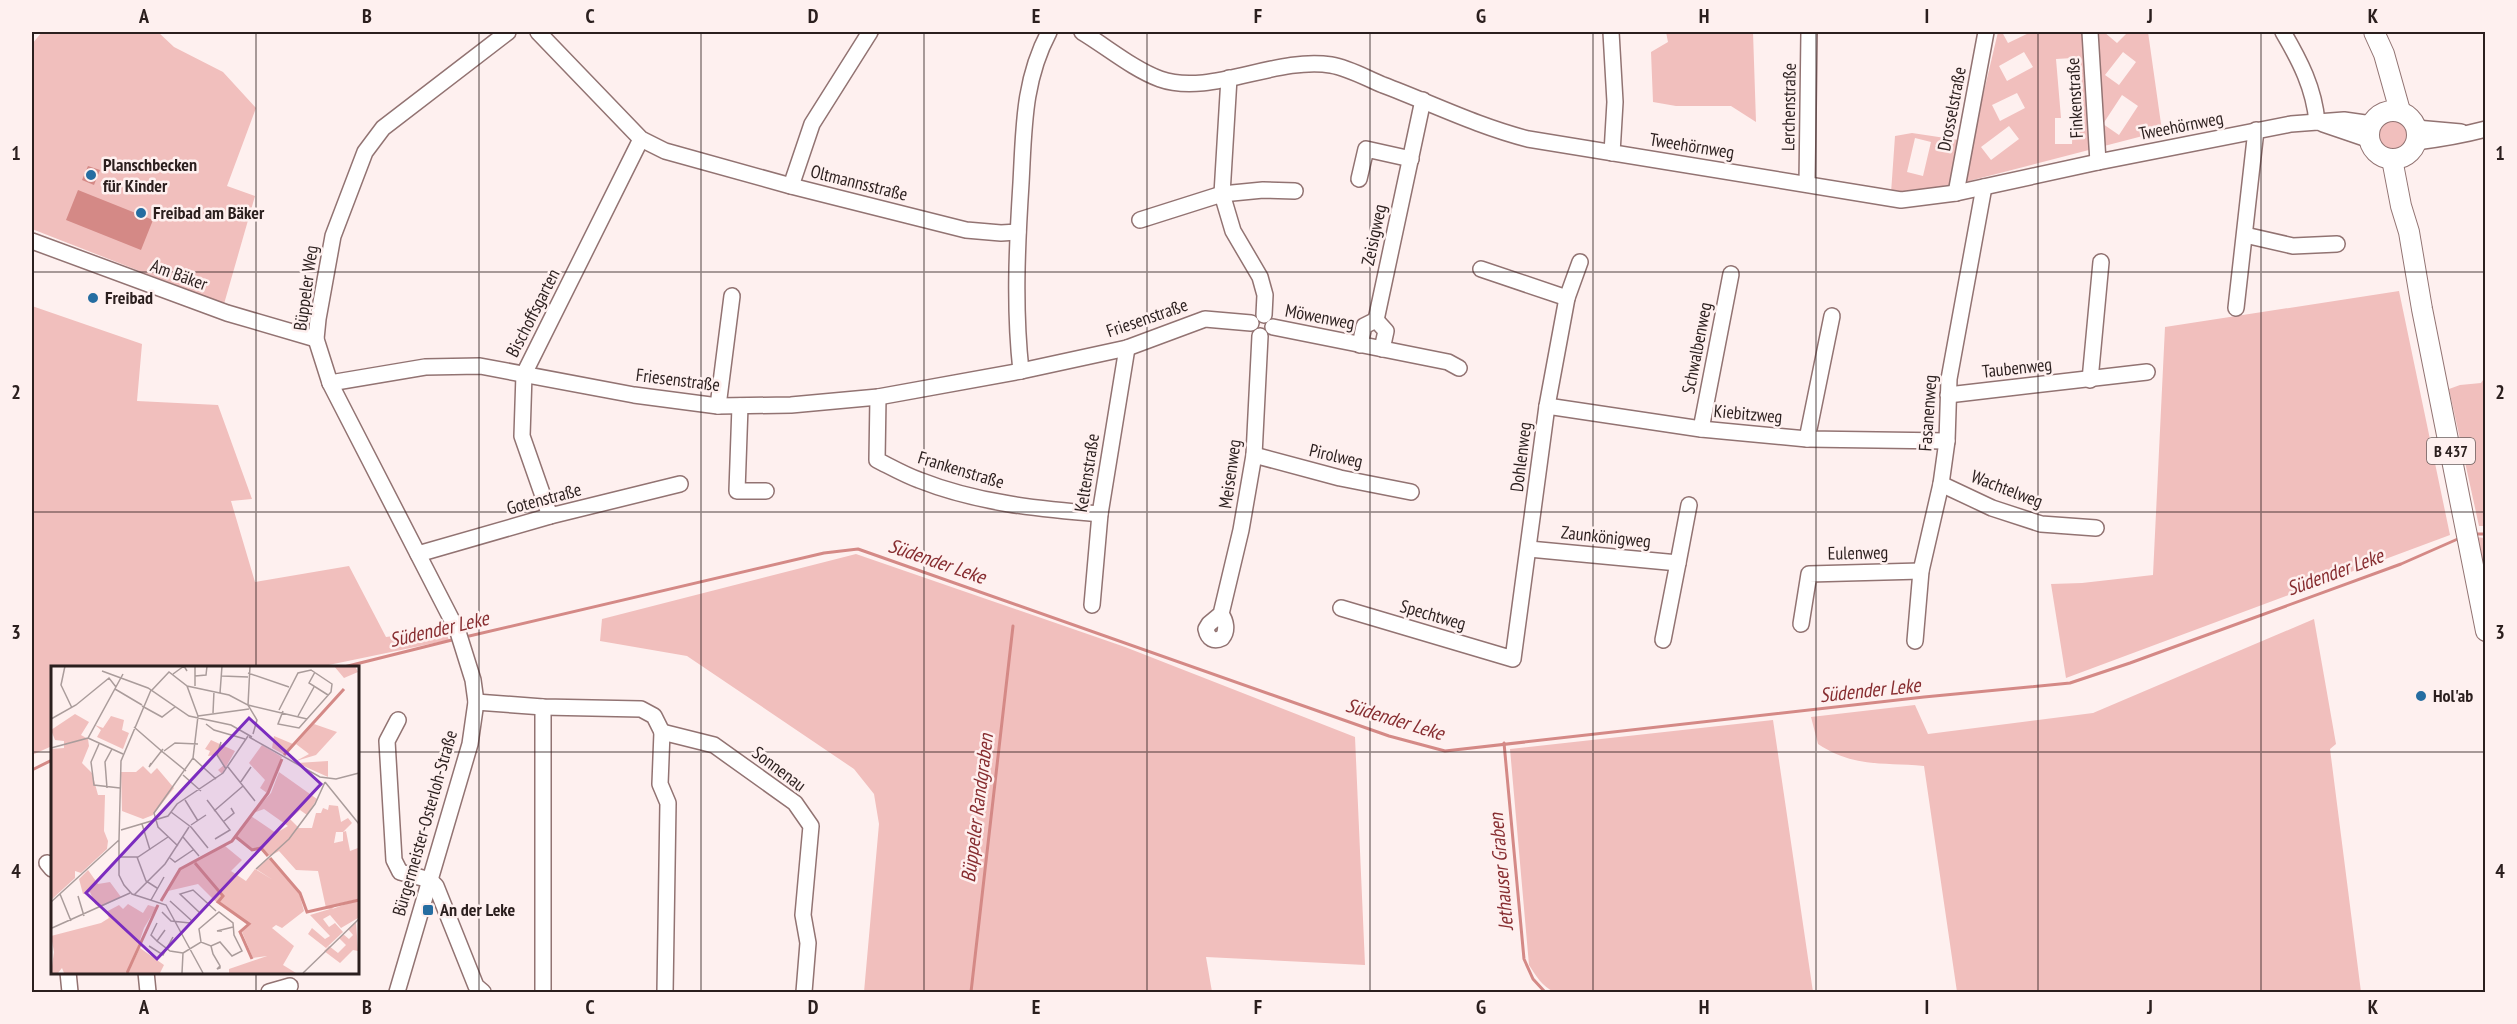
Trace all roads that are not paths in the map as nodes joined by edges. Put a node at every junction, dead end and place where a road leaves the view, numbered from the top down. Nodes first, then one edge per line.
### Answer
1 (508, 32) edge
2 (538, 32) edge
3 (870, 32) edge
4 (1049, 32) edge
5 (1082, 32) edge
6 (1611, 32) edge
7 (1809, 32) edge
8 (1986, 32) edge
9 (2090, 32) edge
10 (2283, 32) edge
11 (2372, 32) edge
12 (1229, 78) junction
13 (1423, 100) junction
14 (2317, 122) junction
15 (2382, 122) junction
16 (2486, 129) edge
17 (2256, 130) junction
18 (641, 139) junction
19 (2408, 146) junction
20 (1612, 153) junction
21 (1411, 159) junction
22 (2098, 162) junction
23 (1359, 179) dead end
24 (1807, 184) junction
25 (791, 186) junction
26 (1984, 187) junction
27 (1295, 191) dead end
28 (1956, 193) junction
29 (1222, 194) junction
30 (1140, 220) dead end
31 (1018, 232) junction
32 (2245, 235) junction
33 (32, 241) edge
34 (2337, 244) dead end
35 (1580, 262) dead end
36 (2101, 262) dead end
37 (1481, 268) dead end
38 (1731, 274) dead end
39 (732, 296) dead end
40 (1568, 298) junction
41 (2236, 308) dead end
42 (1832, 316) dead end
43 (1376, 320) junction
44 (1262, 325) junction
45 (316, 339) junction
46 (1360, 345) junction
47 (1127, 348) junction
48 (1382, 349) junction
49 (1459, 368) dead end
50 (1021, 371) junction
51 (2146, 372) dead end
52 (524, 374) junction
53 (2090, 380) junction
54 (330, 383) junction
55 (1948, 395) junction
56 (878, 397) junction
57 (718, 406) junction
58 (740, 406) junction
59 (1547, 406) junction
60 (1701, 429) junction
61 (1807, 439) junction
62 (1947, 441) junction
63 (1254, 455) junction
64 (680, 484) dead end
65 (1941, 484) junction
66 (766, 491) dead end
67 (1411, 492) dead end
68 (1689, 505) dead end
69 (1100, 514) junction
70 (550, 516) junction
71 (2096, 528) dead end
72 (1529, 549) junction
73 (418, 554) junction
74 (1678, 563) junction
75 (1922, 571) junction
76 (1092, 604) dead end
77 (1341, 608) dead end
78 (1221, 615) dead end
79 (1801, 624) dead end
80 (457, 630) joint
81 (2486, 631) edge
82 (1663, 640) dead end
83 (1915, 641) dead end
84 (1513, 659) joint
85 (476, 702) junction
86 (543, 707) junction
87 (398, 720) dead end
88 (662, 732) junction
89 (430, 880) junction
90 (68, 973) edge
91 (146, 973) edge
92 (290, 986) dead end
93 (70, 993) edge
94 (148, 993) edge
95 (269, 993) edge
96 (397, 993) edge
97 (483, 993) edge
98 (543, 993) edge
99 (665, 993) edge
100 (804, 993) edge

1 - 45 street, Büppeler Weg
2 - 18 street, Oltmannsstraße
3 - 25 street
4 - 31 street
5 - 12 street, Tweehörnweg
6 - 20 street
7 - 24 street, Lerchenstraße
8 - 28 street, Drosselstraße
9 - 22 street, Finkenstraße
10 - 14 street
11 - 15 main road
12 - 13 street, Tweehörnweg
12 - 29 street, Meisenweg
13 - 20 street, Tweehörnweg
13 - 21 street, Zeisigweg
14 - 15 street, Tweehörnweg
14 - 17 street, Tweehörnweg
15 - 19 main road
15 - 19 main road
16 - 19 street
17 - 22 street, Tweehörnweg
17 - 32 street
18 - 25 street, Oltmannsstraße
18 - 52 street, Bischoffsgarten
19 - 81 main road, B 437
20 - 24 street, Tweehörnweg
21 - 23 street, Zeisigweg
21 - 43 street, Zeisigweg
22 - 26 street, Tweehörnweg
24 - 28 street, Tweehörnweg
25 - 31 street, Oltmannsstraße
26 - 28 street, Tweehörnweg
26 - 55 street, Fasanenweg
27 - 29 street
29 - 30 street
29 - 44 street, Meisenweg
31 - 50 street
32 - 34 street
32 - 41 street
33 - 45 street, Am Bäker
35 - 40 street, Dohlenweg
36 - 53 street
37 - 40 street
38 - 60 street, Schwalbenweg
39 - 57 street
40 - 59 street, Dohlenweg
42 - 61 street
43 - 46 street, Zeisigweg
43 - 48 street, Zeisigweg
44 - 46 street, Möwenweg
44 - 47 street, Friesenstraße
44 - 63 street, Meisenweg
45 - 54 street, Büppeler Weg
46 - 48 street
47 - 50 street, Friesenstraße
47 - 69 street, Keltenstraße
48 - 49 street
50 - 56 street, Friesenstraße
51 - 53 street, Taubenweg
52 - 54 street, Friesenstraße
52 - 57 street, Friesenstraße
52 - 70 street, Bischoffsgarten
53 - 55 street, Taubenweg
54 - 73 street, Büppeler Weg
55 - 62 street, Fasanenweg
56 - 58 street, Friesenstraße
56 - 69 street, Frankenstraße
57 - 58 street, Friesenstraße
58 - 66 street
59 - 60 street, Kiebitzweg
59 - 72 street, Dohlenweg
60 - 61 street, Kiebitzweg
61 - 62 street, Kiebitzweg
62 - 65 street, Fasanenweg
63 - 67 street, Pirolweg
63 - 78 street, Meisenweg
64 - 70 street, Gotenstraße
65 - 71 street, Wachtelweg
65 - 75 street, Fasanenweg
68 - 74 street
69 - 76 street, Keltenstraße
70 - 73 street, Gotenstraße
72 - 74 street, Zaunkönigweg
72 - 84 street, Dohlenweg
73 - 80 street, Büppeler Weg
74 - 82 street
75 - 79 street, Eulenweg
75 - 83 street, Fasanenweg
77 - 84 street, Spechtweg
80 - 85 street, Bürgermeister-Osterloh-Straße
85 - 86 street
85 - 89 street, Bürgermeister-Osterloh-Straße
86 - 88 street
86 - 98 street
87 - 89 street
88 - 99 street
88 - 100 street, Sonnenau
89 - 96 street, Bürgermeister-Osterloh-Straße
89 - 97 street
90 - 93 street
91 - 94 street
92 - 95 street

